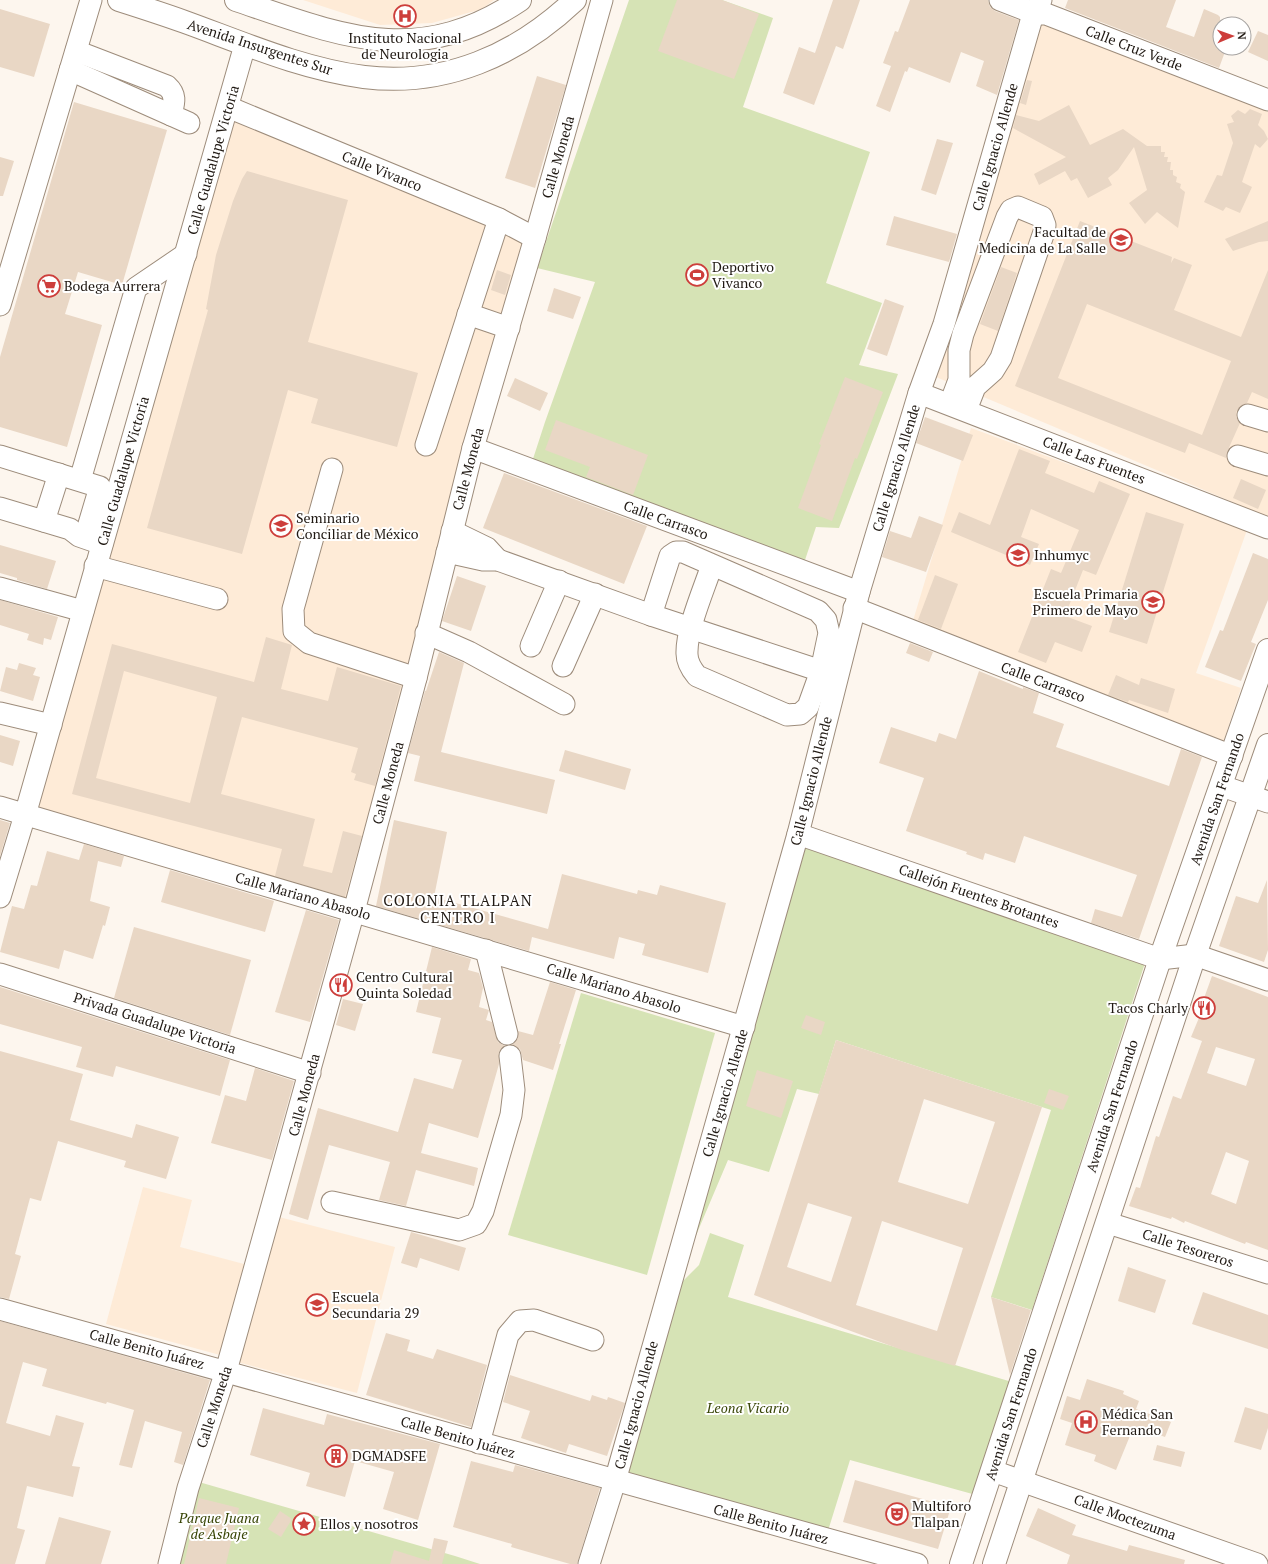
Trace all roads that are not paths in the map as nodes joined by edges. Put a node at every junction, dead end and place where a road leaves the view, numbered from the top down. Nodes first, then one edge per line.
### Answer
1 (92, 0) edge
2 (119, 0) edge
3 (236, 0) edge
4 (520, 0) edge
5 (575, 0) edge
6 (602, 0) edge
7 (1000, 0) edge
8 (272, 6) edge
9 (1038, 7) edge
10 (245, 45) junction
11 (76, 51) junction
12 (70, 70) junction
13 (1268, 100) edge
14 (228, 107) junction
15 (499, 218) junction
16 (535, 238) junction
17 (8, 246) edge
18 (186, 254) junction
19 (2, 292) edge
20 (468, 314) junction
21 (509, 328) junction
22 (919, 393) junction
23 (958, 407) junction
24 (1248, 415) dead end
25 (1268, 421) edge
26 (426, 445) dead end
27 (473, 448) junction
28 (0, 456) edge
29 (1238, 456) dead end
30 (1268, 465) edge
31 (332, 469) dead end
32 (59, 474) junction
33 (80, 480) junction
34 (0, 508) edge
35 (44, 521) junction
36 (1268, 528) edge
37 (92, 531) junction
38 (452, 531) junction
39 (447, 552) junction
40 (498, 560) junction
41 (712, 565) junction
42 (95, 566) junction
43 (559, 582) junction
44 (0, 588) edge
45 (595, 594) junction
46 (217, 599) dead end
47 (856, 600) junction
48 (83, 611) junction
49 (651, 615) junction
50 (691, 628) junction
51 (426, 633) junction
52 (531, 646) dead end
53 (1268, 650) edge
54 (563, 666) dead end
55 (821, 671) junction
56 (416, 678) junction
57 (564, 704) dead end
58 (0, 713) edge
59 (51, 725) junction
60 (1268, 744) edge
61 (1232, 756) junction
62 (1222, 786) junction
63 (1260, 799) edge
64 (0, 807) edge
65 (25, 815) junction
66 (798, 834) junction
67 (4, 866) edge
68 (0, 897) edge
69 (354, 911) junction
70 (486, 950) junction
71 (1195, 955) junction
72 (1160, 959) junction
73 (0, 974) edge
74 (1268, 980) edge
75 (744, 1027) junction
76 (507, 1034) dead end
77 (510, 1056) dead end
78 (310, 1073) junction
79 (332, 1202) dead end
80 (1108, 1223) junction
81 (1268, 1273) edge
82 (0, 1309) edge
83 (593, 1340) dead end
84 (226, 1371) junction
85 (479, 1443) junction
86 (993, 1471) junction
87 (1023, 1480) junction
88 (615, 1481) junction
89 (1268, 1551) edge
90 (169, 1564) edge
91 (588, 1564) edge
92 (917, 1564) edge
93 (961, 1564) edge
94 (994, 1564) edge
95 (1257, 1564) edge
96 (1264, 1564) edge

1 - 11 street
2 - 10 main road, Avenida Insurgentes Sur
3 - 8 main road
4 - 8 main road
5 - 10 main road, Avenida Insurgentes Sur
6 - 16 street, Calle Moneda
7 - 9 street, Calle Cruz Verde
9 - 13 street, Calle Cruz Verde
9 - 22 street, Calle Ignacio Allende
10 - 14 street, Calle Guadalupe Victoria
11 - 12 street
11 - 12 street
12 - 17 street
14 - 15 street, Calle Vivanco
14 - 18 street, Calle Guadalupe Victoria
15 - 16 street, Calle Vivanco
15 - 20 street
16 - 21 street, Calle Moneda
17 - 19 street
18 - 33 street
18 - 37 street, Calle Guadalupe Victoria
20 - 21 street
20 - 26 street
21 - 27 street, Calle Moneda
22 - 23 street, Calle Las Fuentes
22 - 47 street, Calle Ignacio Allende
23 - 23 street
23 - 36 street, Calle Las Fuentes
24 - 25 street
27 - 38 street, Calle Moneda
27 - 47 street, Calle Carrasco
28 - 32 street
29 - 30 street
31 - 56 street
32 - 33 street
32 - 35 street
33 - 37 street
34 - 35 street
35 - 37 street
37 - 42 street, Calle Guadalupe Victoria
38 - 39 street, Calle Moneda
38 - 40 street
39 - 40 street
39 - 51 street, Calle Moneda
40 - 43 street
41 - 49 street
41 - 50 street
41 - 55 street
42 - 46 street
42 - 48 street, Calle Guadalupe Victoria
43 - 45 street
43 - 52 street
44 - 48 street
45 - 49 street
45 - 54 street
47 - 61 street, Calle Carrasco
47 - 66 street, Calle Ignacio Allende
48 - 59 street, Calle Guadalupe Victoria
49 - 50 street
50 - 55 street
50 - 55 street
51 - 56 street, Calle Moneda
51 - 57 street
53 - 61 main road, Avenida San Fernando
56 - 69 street, Calle Moneda
58 - 59 street
59 - 65 street, Calle Guadalupe Victoria
60 - 63 main road
61 - 62 main road, Avenida San Fernando
62 - 63 street
62 - 72 main road, Avenida San Fernando
63 - 71 main road
64 - 65 street, Calle Mariano Abasolo
65 - 67 street, Calle Guadalupe Victoria
65 - 69 street, Calle Mariano Abasolo
66 - 72 street, Callejón Fuentes Brotantes
66 - 75 street, Calle Ignacio Allende
67 - 68 street, Calle Guadalupe Victoria
69 - 70 street, Calle Mariano Abasolo
69 - 78 street, Calle Moneda
70 - 75 street, Calle Mariano Abasolo
70 - 76 street
71 - 72 street
71 - 74 street
71 - 80 main road
72 - 86 main road, Avenida San Fernando
73 - 78 street, Privada Guadalupe Victoria
75 - 88 street, Calle Ignacio Allende
77 - 79 street
78 - 84 street, Calle Moneda
80 - 81 street, Calle Tesoreros
80 - 87 main road
82 - 84 street, Calle Benito Juárez
83 - 85 street
84 - 85 street, Calle Benito Juárez
84 - 90 street, Calle Moneda
85 - 88 street, Calle Benito Juárez
86 - 87 street, Calle Moctezuma
86 - 93 main road, Avenida San Fernando
87 - 94 main road
87 - 95 street, Calle Moctezuma
88 - 91 street, Calle Ignacio Allende
88 - 92 street, Calle Benito Juárez
89 - 96 street

